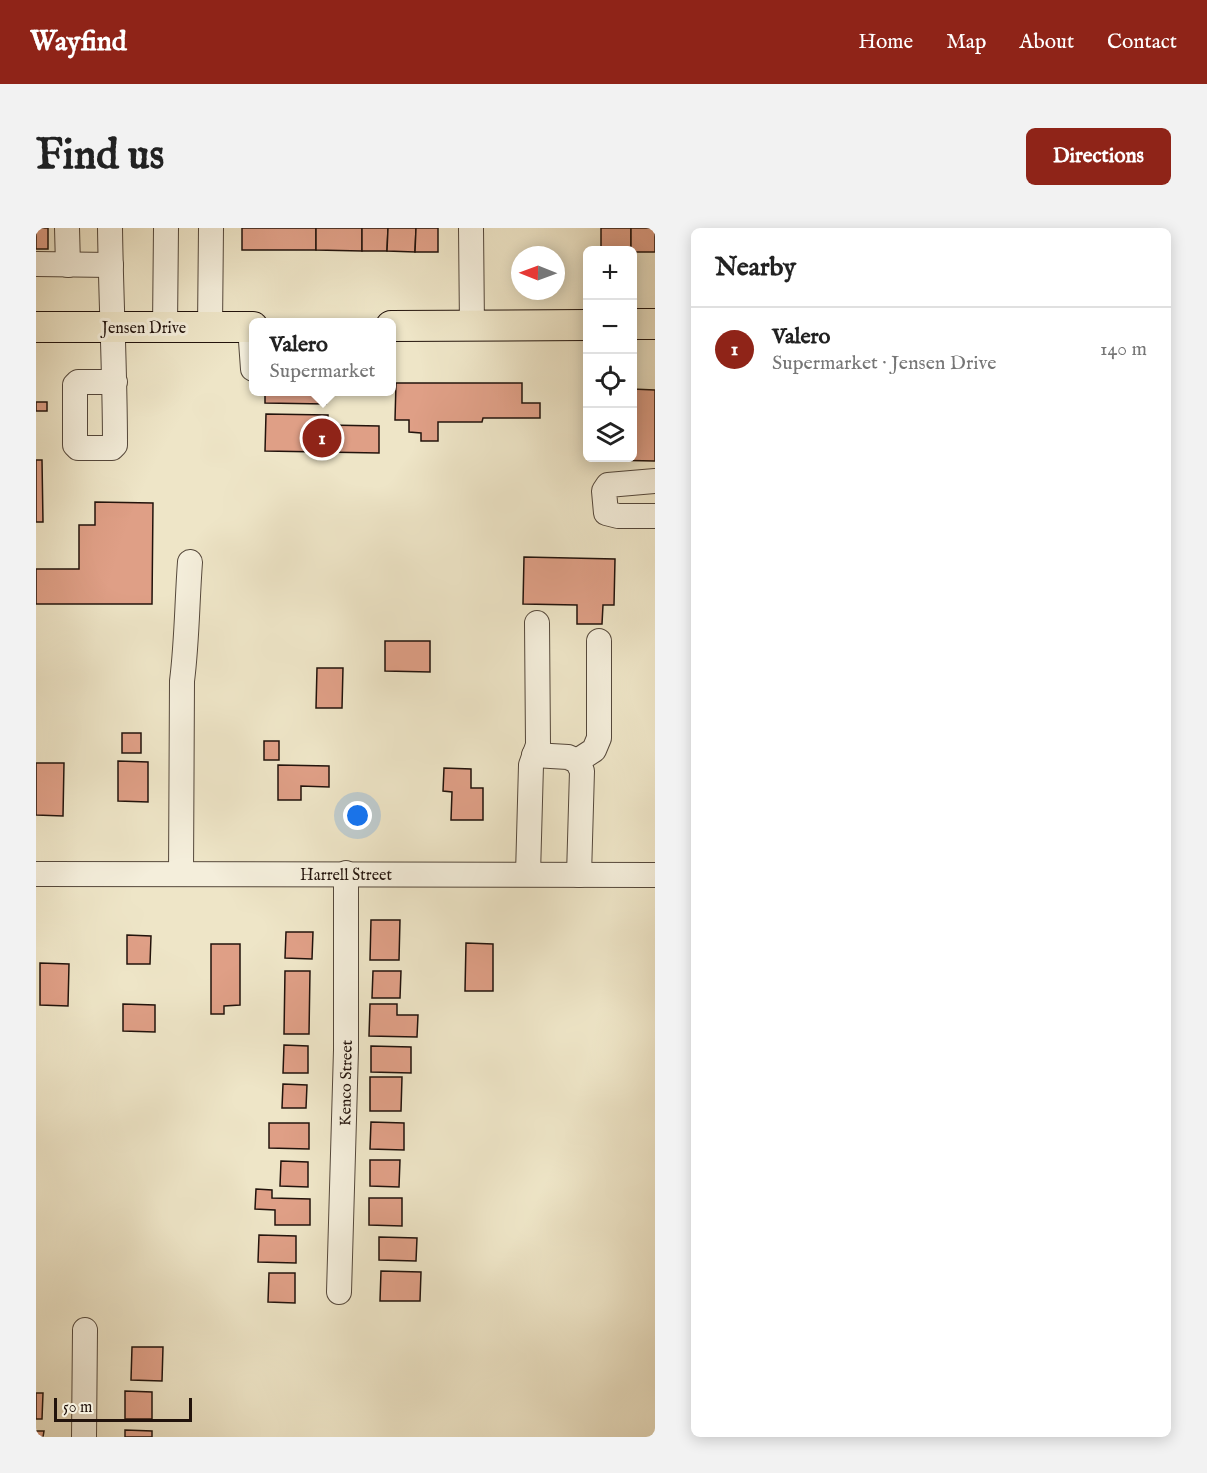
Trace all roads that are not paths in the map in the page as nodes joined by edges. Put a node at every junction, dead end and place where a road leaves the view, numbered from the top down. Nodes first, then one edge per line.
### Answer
1 (67, 228) edge
2 (110, 228) edge
3 (166, 228) edge
4 (211, 228) edge
5 (471, 228) edge
6 (36, 264) edge
7 (68, 265) junction
8 (111, 265) junction
9 (583, 324) edge
10 (637, 324) edge
11 (655, 324) edge
12 (396, 326) edge
13 (472, 326) junction
14 (36, 327) edge
15 (112, 327) junction
16 (165, 327) junction
17 (210, 327) junction
18 (249, 327) edge
19 (115, 382) dead end
20 (655, 482) edge
21 (655, 516) edge
22 (190, 562) dead end
23 (537, 624) dead end
24 (599, 641) dead end
25 (534, 755) junction
26 (577, 761) junction
27 (346, 873) junction
28 (36, 874) edge
29 (180, 874) junction
30 (528, 874) junction
31 (579, 875) junction
32 (655, 875) edge
33 (339, 1292) dead end
34 (85, 1330) dead end
35 (84, 1437) edge

1 - 7 street
2 - 8 street
3 - 16 street
4 - 17 street
5 - 13 street
6 - 7 street
7 - 8 street
8 - 15 street
9 - 13 main road
10 - 11 main road
12 - 13 main road
14 - 15 main road, Jensen Drive
15 - 16 main road, Jensen Drive
15 - 19 street
16 - 17 main road, Jensen Drive
17 - 18 main road, Jensen Drive
20 - 21 street
22 - 29 street
23 - 25 street
24 - 26 street
25 - 26 street
25 - 30 street
26 - 31 street
27 - 29 street, Harrell Street
27 - 30 street, Harrell Street
27 - 33 street, Kenco Street
28 - 29 street, Harrell Street
30 - 31 street, Harrell Street
31 - 32 street, Harrell Street
34 - 35 street

